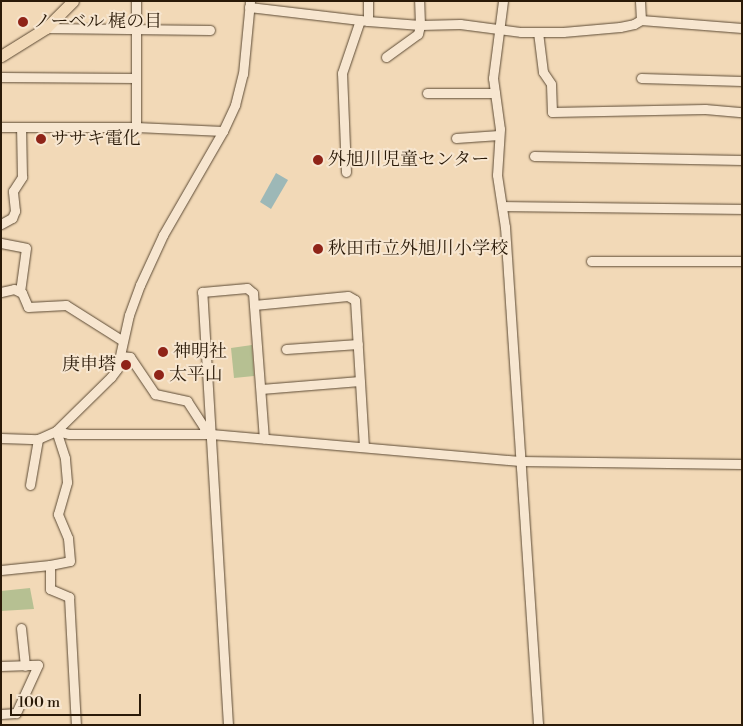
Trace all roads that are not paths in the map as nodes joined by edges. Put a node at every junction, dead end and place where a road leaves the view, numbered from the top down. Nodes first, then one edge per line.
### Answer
1 (73, 1) edge
2 (136, 1) edge
3 (368, 1) edge
4 (419, 1) edge
5 (503, 1) edge
6 (640, 1) edge
7 (249, 4) edge
8 (641, 20) junction
9 (364, 21) junction
10 (420, 25) junction
11 (46, 28) junction
12 (742, 28) edge
13 (135, 30) junction
14 (210, 30) dead end
15 (498, 30) junction
16 (538, 32) junction
17 (1, 56) edge
18 (386, 56) dead end
19 (1, 77) edge
20 (136, 78) junction
21 (641, 78) dead end
22 (742, 81) edge
23 (427, 93) dead end
24 (495, 93) junction
25 (742, 112) edge
26 (1, 127) edge
27 (21, 127) junction
28 (136, 127) junction
29 (223, 131) junction
30 (499, 135) junction
31 (456, 138) dead end
32 (534, 156) dead end
33 (742, 160) edge
34 (346, 172) dead end
35 (502, 206) junction
36 (742, 209) edge
37 (1, 224) edge
38 (1, 243) edge
39 (591, 261) dead end
40 (742, 261) edge
41 (1, 292) edge
42 (20, 292) junction
43 (254, 305) junction
44 (123, 341) junction
45 (358, 344) junction
46 (286, 349) dead end
47 (121, 356) junction
48 (360, 381) junction
49 (261, 389) junction
50 (56, 431) junction
51 (208, 434) junction
52 (1, 438) edge
53 (38, 439) junction
54 (264, 439) junction
55 (364, 447) junction
56 (520, 461) junction
57 (742, 464) edge
58 (30, 486) dead end
59 (50, 565) junction
60 (1, 570) edge
61 (21, 628) dead end
62 (1, 666) edge
63 (25, 666) junction
64 (1, 714) edge
65 (76, 725) edge
66 (228, 725) edge
67 (538, 725) edge

1 - 11 main road
2 - 13 street
3 - 9 street
4 - 10 street
5 - 15 street
6 - 8 street
7 - 9 street
7 - 29 street
8 - 12 street
8 - 16 street
9 - 10 street
9 - 34 street
10 - 15 street
10 - 18 street
11 - 13 street
11 - 17 main road
13 - 14 street
13 - 20 street
15 - 16 street
15 - 24 street
16 - 25 street
19 - 20 street
20 - 28 street
21 - 22 street
23 - 24 street
24 - 30 street
26 - 27 street
27 - 28 street
27 - 37 street
28 - 29 street
29 - 44 street
30 - 31 street
30 - 35 street
32 - 33 street
35 - 36 street
35 - 56 street
38 - 42 street
39 - 40 street
41 - 42 street
42 - 44 street
43 - 45 street
43 - 49 street
43 - 51 street
44 - 47 street
45 - 46 street
45 - 48 street
47 - 50 street
47 - 51 street
48 - 49 street
48 - 55 street
49 - 54 street
50 - 51 street
50 - 53 street
50 - 59 street
51 - 54 street
51 - 66 street
52 - 53 street
53 - 58 street
54 - 55 street
55 - 56 street
56 - 57 street
56 - 67 street
59 - 60 street
59 - 65 street
61 - 63 street
62 - 63 street
63 - 64 street

